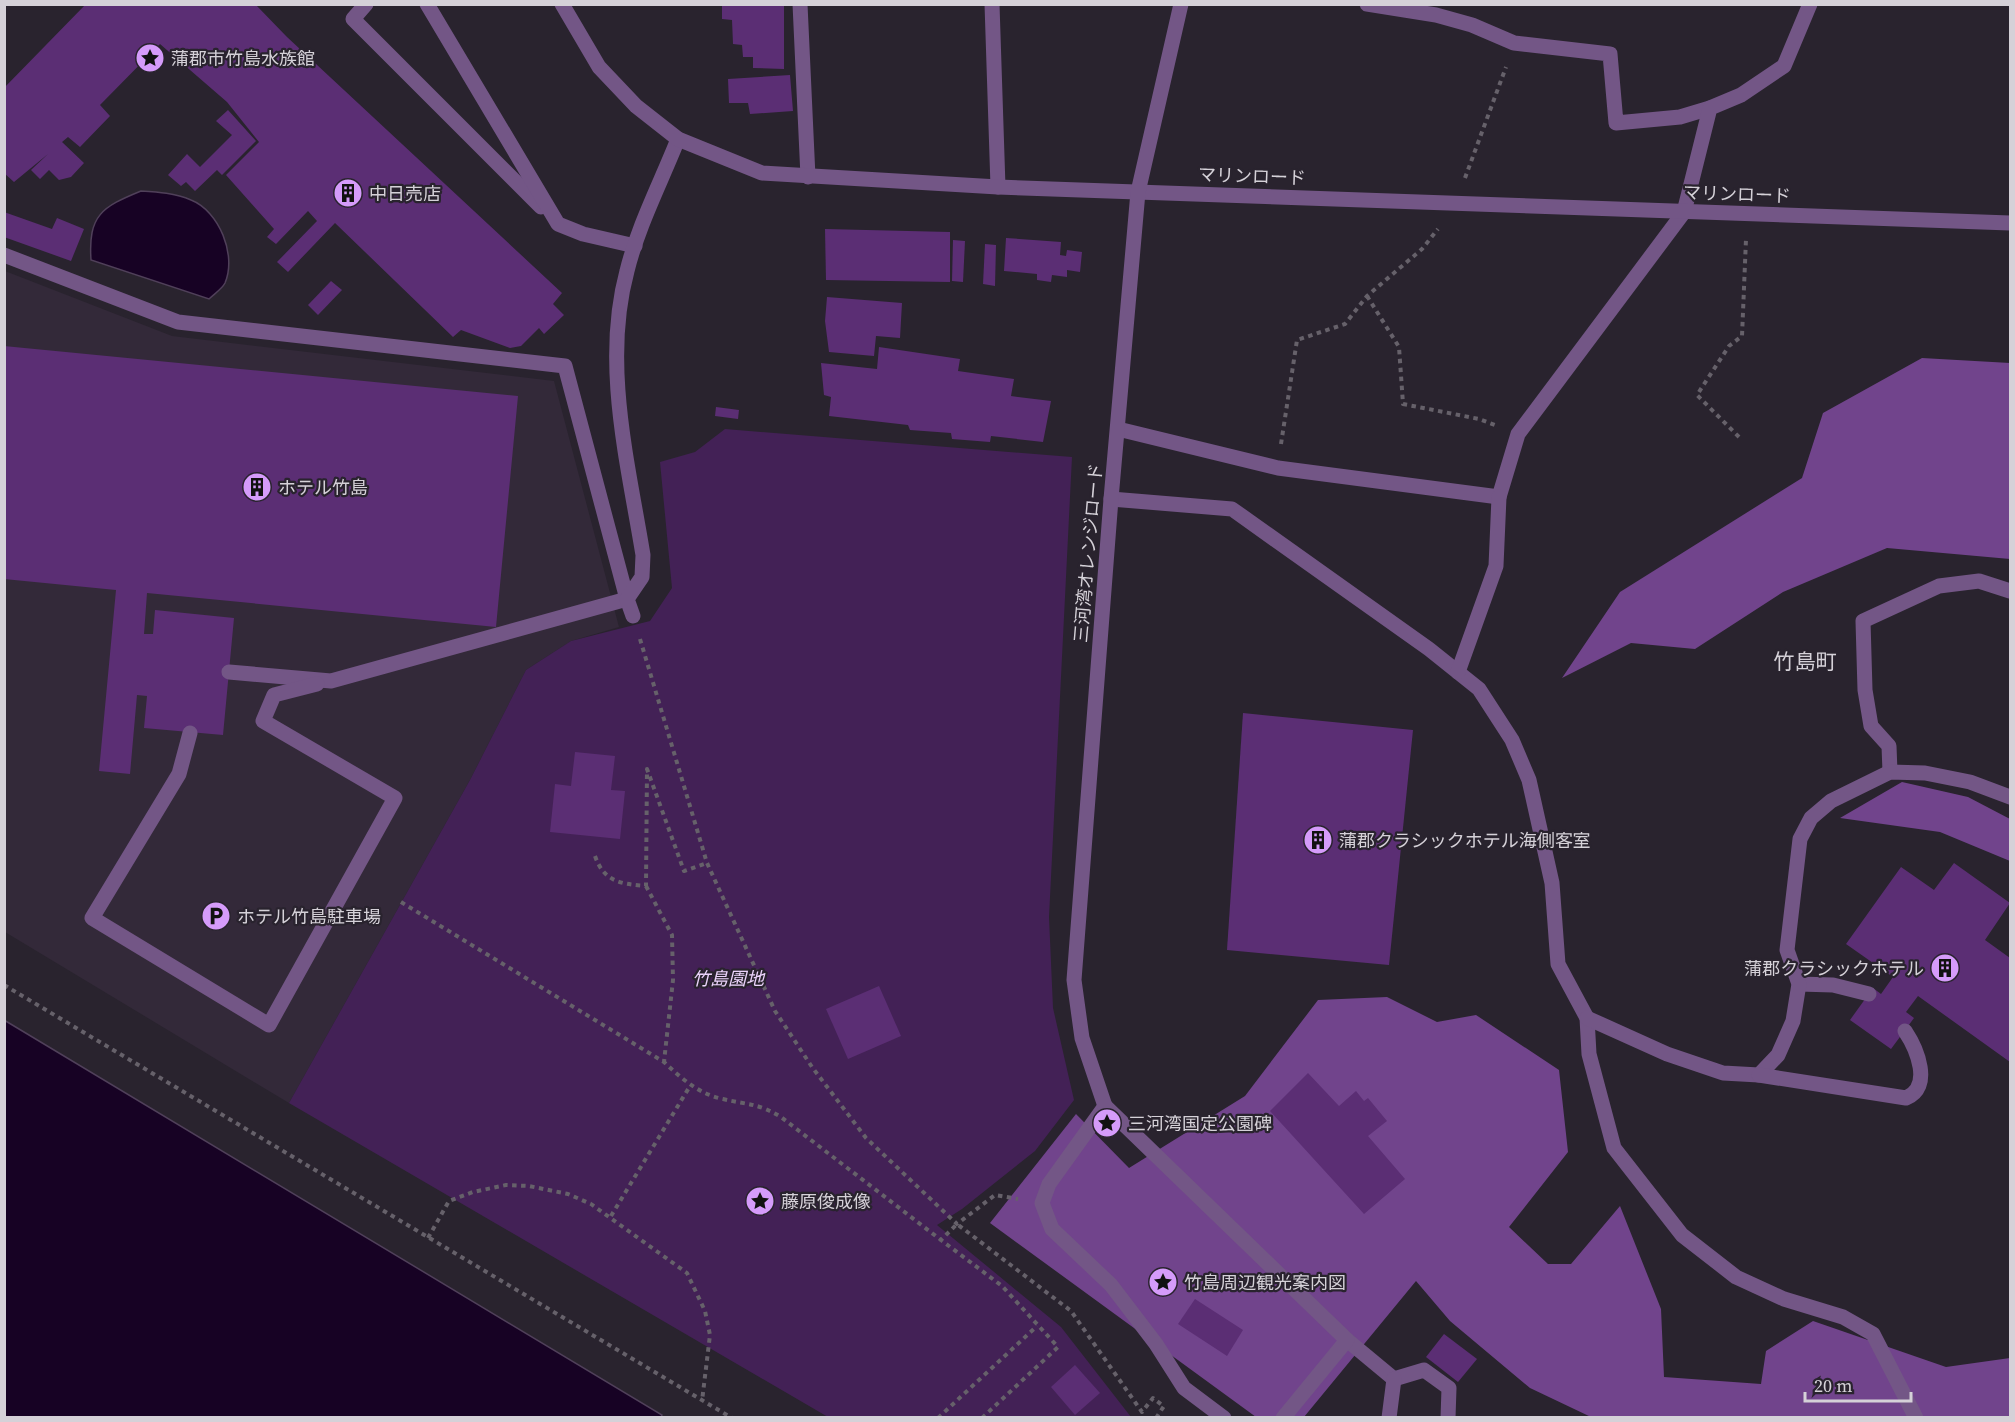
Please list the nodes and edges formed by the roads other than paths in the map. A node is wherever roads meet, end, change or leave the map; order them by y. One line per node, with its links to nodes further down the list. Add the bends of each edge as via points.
1 (366, 4): 17 (street, via 352,18)
2 (427, 4): 17 (street)
3 (562, 4): 11 (street, マリンロード, via 599,67 636,106)
4 (800, 4): 12 (street)
5 (992, 4): 13 (street)
6 (1181, 4): 14 (street, 三河湾オレンジロード)
7 (1367, 4): 9 (street)
8 (1810, 4): 10 (street, via 1784,66 1741,95)
9 (1437, 10): 10 (street, via 1514,43 1610,54 1616,123 1680,117)
10 (1710, 108): 15 (street)
11 (678, 139): 12 (street, マリンロード, via 762,172); 18 (street)
12 (807, 177): 13 (street, マリンロード)
13 (998, 187): 14 (street, マリンロード)
14 (1138, 192): 15 (street, マリンロード); 20 (street, 三河湾オレンジロード)
15 (1684, 212): 16 (street, マリンロード); 21 (street, via 1518,434)
16 (2010, 223)
17 (558, 224): 18 (street)
18 (636, 246): 24 (street, via 627,271 618,328 617,391 643,555 642,577)
19 (4, 255): 24 (street, via 178,322 565,366)
20 (1118, 429): 21 (street, via 1278,468); 22 (street, 三河湾オレンジロード)
21 (1499, 497): 27 (street, via 1496,566)
22 (1111, 499): 27 (street, via 1232,509); 37 (street, 三河湾オレンジロード, via 1074,980 1082,1038)
23 (2010, 591): 30 (street, via 1979,581 1939,586 1863,621 1865,690 1871,726 1889,746)
24 (627, 599): 25 (street); 28 (street)
25 (633, 616)
26 (229, 672): 28 (street)
27 (1458, 672): 34 (street, via 1479,689 1512,740 1529,780 1552,883 1557,964)
28 (331, 681): 29 (street, via 274,695 263,721 395,798 269,1025 92,918 179,774)
29 (190, 733)
30 (1890, 772): 31 (street, via 1925,773); 32 (street, via 1831,801 1811,818 1800,839 1787,950)
31 (2010, 797)
32 (1799, 984): 33 (street, via 1833,985); 36 (street, via 1792,1021 1778,1054)
33 (1869, 994)
34 (1587, 1018): 36 (street, via 1666,1054 1723,1073); 44 (street, via 1589,1054 1614,1148 1682,1235 1736,1277 1784,1299 1843,1317 1873,1334)
35 (1905, 1031): 36 (street, via 1918,1059 1921,1082 1914,1095 1906,1098)
36 (1759, 1075)
37 (1105, 1106): 38 (street); 40 (street, via 1049,1184 1042,1203 1052,1229 1111,1285 1184,1388)
38 (1347, 1340): 39 (street); 41 (street)
39 (1394, 1379): 42 (street); 43 (street, via 1424,1370 1449,1388)
40 (1224, 1418)
41 (1282, 1418)
42 (1389, 1418)
43 (1448, 1418)
44 (1916, 1418)

